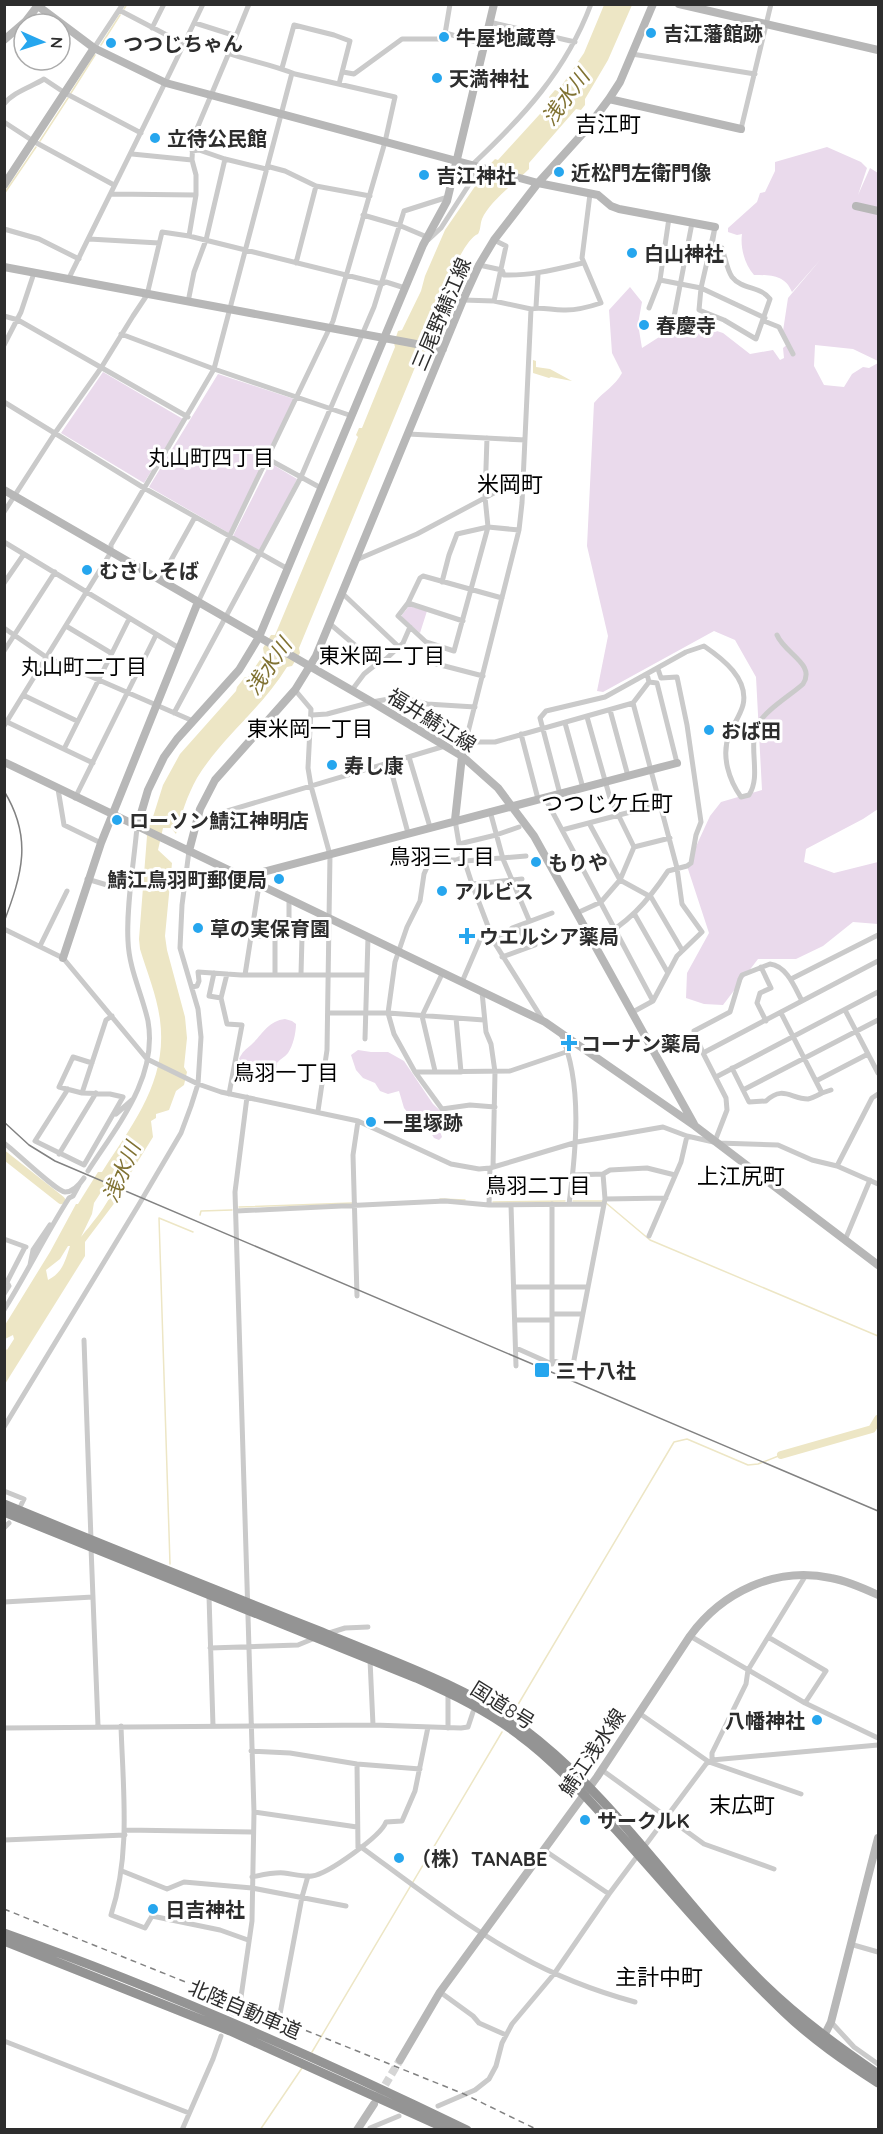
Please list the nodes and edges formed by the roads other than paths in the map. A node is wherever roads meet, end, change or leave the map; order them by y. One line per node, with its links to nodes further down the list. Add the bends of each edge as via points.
1 (164, 4): 15 (street)
2 (203, 4): 13 (street)
3 (249, 4): 17 (street)
4 (494, 4): 12 (street)
5 (591, 4): 19 (street)
6 (653, 4): 25 (street, 三尾野鯖江線)
7 (679, 4): 14 (street)
8 (771, 4): 14 (street)
9 (39, 5): 18 (street); 22 (street)
10 (448, 5): 16 (street)
11 (121, 7): 15 (street); 22 (street)
12 (489, 22): 19 (street); 21 (street)
13 (195, 23): 17 (street); 20 (street)
14 (766, 25): 23 (street); 29 (street)
15 (152, 28): 20 (street)
16 (445, 34): 21 (street); 27 (street, via 439,39 402,39 354,74)
17 (236, 36): 24 (street)
18 (4, 40)
19 (575, 42): 47 (street, via 557,73)
20 (184, 44): 30 (street)
21 (483, 44): 46 (street)
22 (94, 48): 30 (street); 32 (street)
23 (879, 50)
24 (230, 54): 26 (street); 33 (street)
25 (632, 54): 29 (street); 34 (street, 三尾野鯖江線)
26 (282, 68): 27 (street, via 294,25 350,42); 28 (street)
27 (343, 72): 31 (street)
28 (292, 73): 31 (street); 36 (street)
29 (755, 74): 38 (street)
30 (166, 83): 33 (street); 39 (street)
31 (339, 84): 41 (street, via 395,97)
32 (65, 93): 35 (street, via 44,79 10,96); 39 (street); 40 (street)
33 (212, 95): 36 (street); 42 (street, via 193,138)
34 (609, 99): 38 (street); 49 (street, 三尾野鯖江線, via 585,131)
35 (4, 104)
36 (280, 115): 41 (street); 48 (street)
37 (4, 122): 40 (street)
38 (741, 129)
39 (141, 133): 43 (street)
40 (33, 141): 50 (street); 51 (street)
41 (384, 142): 46 (street); 56 (street)
42 (192, 151): 44 (street); 45 (street)
43 (132, 154): 45 (street); 51 (street)
44 (225, 159): 48 (street); 68 (street)
45 (192, 160): 55 (street)
46 (456, 162): 47 (street); 57 (street)
47 (476, 166): 49 (street); 70 (street, via 472,180 441,228)
48 (266, 169): 52 (street, via 285,171); 72 (street)
49 (535, 183): 54 (street); 69 (street, 三尾野鯖江線)
50 (4, 185)
51 (114, 185): 53 (street)
52 (316, 186): 56 (street); 74 (street)
53 (111, 194): 55 (street); 67 (street)
54 (590, 194): 61 (street, via 620,209); 75 (street)
55 (196, 195): 66 (street)
56 (369, 196): 60 (street)
57 (448, 197): 63 (street, via 404,211); 70 (street)
58 (856, 206): 59 (street)
59 (879, 211)
60 (363, 215): 63 (street); 81 (street)
61 (669, 218): 62 (street); 83 (street)
62 (692, 223): 64 (street); 84 (street)
63 (401, 226): 70 (street); 85 (street)
64 (715, 227): 87 (street); 97 (street, via 712,245 722,248 731,276 741,284 766,292 770,299)
65 (4, 229): 73 (street, via 39,239)
66 (189, 236): 68 (street); 71 (street, via 162,232)
67 (89, 239): 71 (street); 73 (street)
68 (206, 240): 72 (street); 91 (street)
69 (494, 240): 76 (street, 三尾野鯖江線); 78 (street, via 506,246)
70 (425, 241): 86 (street)
71 (159, 243): 88 (street)
72 (245, 250): 74 (street); 94 (street)
73 (79, 259): 82 (street)
74 (296, 263): 81 (street)
75 (583, 263): 80 (street); 92 (street, via 601,303 582,309)
76 (479, 266): 78 (street); 89 (street, 三尾野鯖江線)
77 (4, 267): 79 (street)
78 (502, 270): 80 (street, via 504,275); 90 (street)
79 (34, 273): 82 (street); 96 (street)
80 (538, 274): 92 (street)
81 (346, 276): 85 (street); 99 (street)
82 (68, 280): 88 (street)
83 (660, 280): 84 (street); 93 (street)
84 (681, 283): 87 (street); 98 (street)
85 (382, 284): 86 (street); 101 (street)
86 (405, 288): 102 (street)
87 (701, 288): 97 (street); 97 (street, via 699,310 756,339)
88 (147, 295): 91 (street); 100 (street)
89 (464, 300): 90 (street); 104 (street, 三尾野鯖江線)
90 (494, 301): 92 (street)
91 (188, 302): 94 (street)
92 (533, 308): 116 (street)
93 (649, 308)
94 (231, 310): 99 (street); 107 (street)
95 (4, 316): 96 (street)
96 (18, 320): 103 (street); 106 (street)
97 (764, 320): 105 (street, via 779,327)
98 (673, 322)
99 (330, 329): 101 (street); 108 (street)
100 (121, 334): 106 (street); 107 (street)
101 (363, 335): 102 (street); 110 (street)
102 (384, 339): 104 (street); 111 (street)
103 (4, 345)
104 (443, 349): 114 (street, 三尾野鯖江線)
105 (793, 354)
106 (102, 368): 112 (street); 113 (street)
107 (214, 369): 108 (street); 112 (street)
108 (297, 397): 110 (street); 117 (street)
109 (4, 402): 113 (street)
110 (330, 408): 111 (street); 118 (street)
111 (352, 416): 121 (street)
112 (188, 417): 120 (street)
113 (55, 433): 120 (street); 123 (street)
114 (408, 434): 115 (street); 134 (street, 三尾野鯖江線)
115 (487, 438): 116 (street); 124 (street)
116 (525, 440): 119 (street)
117 (268, 459): 118 (street); 129 (street)
118 (301, 477): 121 (street); 133 (street)
119 (524, 477): 124 (street); 128 (street)
120 (144, 488): 126 (street); 131 (street, via 111,545)
121 (321, 488): 135 (street)
122 (4, 490): 123 (street, 福井鯖江線)
123 (15, 496): 125 (street); 131 (street, 福井鯖江線)
124 (485, 497): 127 (street); 134 (street, via 417,534)
125 (4, 512)
126 (195, 517): 129 (street); 137 (street)
127 (488, 527): 128 (street); 138 (street, via 457,534); 140 (street)
128 (519, 530): 143 (street)
129 (230, 537): 133 (street); 144 (street)
130 (4, 542): 132 (street)
131 (111, 552): 137 (street, 福井鯖江線); 141 (street)
132 (24, 554): 136 (street); 139 (street)
133 (260, 554): 135 (street); 147 (street)
134 (356, 560): 142 (street, 三尾野鯖江線)
135 (288, 569): 156 (street)
136 (55, 572): 141 (street); 155 (street)
137 (160, 580): 144 (street, 福井鯖江線)
138 (442, 582): 140 (street); 145 (street, via 423,576)
139 (4, 584)
140 (472, 590): 143 (street); 148 (street)
141 (86, 592): 146 (street); 150 (street)
142 (342, 593): 149 (street, 三尾野鯖江線); 157 (street)
143 (502, 598): 167 (street)
144 (198, 602): 147 (street, 福井鯖江線); 159 (street)
145 (408, 603): 148 (street); 151 (street, via 398,616)
146 (129, 619): 153 (street); 161 (street)
147 (225, 619): 156 (street, 福井鯖江線); 179 (street)
148 (463, 621): 158 (street, via 454,651)
149 (330, 623): 163 (street); 164 (street, 三尾野鯖江線)
150 (66, 626): 161 (street); 162 (street)
151 (410, 627): 157 (street); 158 (street, via 426,642)
152 (4, 628): 155 (street)
153 (156, 635): 159 (street); 172 (street)
154 (777, 635): 165 (street, via 784,648 805,667 807,677 758,723 749,795 741,797 730,781 727,765 729,736 745,693 733,671 704,646)
155 (15, 636): 160 (street); 162 (street)
156 (262, 639): 164 (street, 福井鯖江線); 183 (street)
157 (399, 646): 163 (street)
158 (439, 646): 167 (street, via 433,663)
159 (179, 648): 176 (street)
160 (4, 651)
161 (111, 653): 168 (street)
162 (46, 657): 168 (street); 173 (street)
163 (377, 664): 171 (street)
164 (307, 665): 170 (street, 三尾野鯖江線); 171 (street, 福井鯖江線)
165 (658, 669): 166 (street); 229 (street, via 661,678 677,677 701,822 692,863)
166 (647, 674): 169 (street); 186 (street, via 605,697 546,711 540,718)
167 (483, 676): 177 (street)
168 (98, 680): 172 (street); 182 (street)
169 (648, 682): 175 (street); 196 (street, via 657,683)
170 (295, 690): 180 (street); 211 (street, 三尾野鯖江線, via 215,780)
171 (352, 690): 174 (street, 福井鯖江線)
172 (128, 693): 176 (street); 194 (street)
173 (23, 695): 182 (street); 184 (street)
174 (372, 702): 177 (street, via 400,697 428,704); 180 (street); 189 (street, 福井鯖江線)
175 (633, 703): 178 (street); 197 (street)
176 (157, 705): 179 (street); 209 (street)
177 (475, 707): 188 (street)
178 (610, 710): 181 (street); 198 (street)
179 (174, 713): 183 (street)
180 (312, 715): 200 (street)
181 (587, 717): 185 (street); 199 (street)
182 (77, 721): 190 (street)
183 (193, 721): 214 (street, via 164,757 148,790)
184 (5, 723): 190 (street)
185 (566, 723): 186 (street); 201 (street)
186 (543, 729): 187 (street); 203 (street)
187 (521, 735): 188 (street, via 495,742); 205 (street)
188 (466, 742): 191 (street)
189 (445, 746): 191 (street, 福井鯖江線); 192 (street)
190 (64, 749): 194 (street)
191 (462, 756): 207 (street, 福井鯖江線); 212 (street)
192 (409, 757): 195 (street); 215 (street)
193 (4, 762): 202 (street)
194 (93, 763): 204 (street)
195 (389, 763): 200 (street); 218 (street)
196 (677, 763): 197 (street)
197 (652, 770): 198 (street); 206 (street)
198 (628, 776): 199 (street)
199 (605, 782): 201 (street); 210 (street)
200 (310, 786): 211 (street); 225 (street)
201 (583, 788): 203 (street)
202 (58, 789): 204 (street); 221 (street, via 64,825)
203 (560, 794): 205 (street)
204 (75, 798): 209 (street)
205 (541, 799): 207 (street); 217 (street)
206 (661, 804): 210 (street); 220 (street)
207 (512, 805): 208 (street); 243 (street, 福井鯖江線)
208 (490, 811): 212 (street); 219 (street)
209 (112, 815): 214 (street); 221 (street)
210 (617, 816): 213 (street); 223 (street)
211 (197, 820): 224 (street, 三尾野鯖江線)
212 (454, 820): 215 (street); 222 (street)
213 (589, 823): 217 (street); 234 (street)
214 (137, 827): 224 (street); 237 (street)
215 (430, 827): 218 (street)
216 (519, 827): 219 (street)
217 (562, 830): 241 (street)
218 (408, 833): 225 (street)
219 (496, 835): 222 (street); 228 (street)
220 (670, 838): 223 (street); 229 (street)
221 (101, 843): 231 (street)
222 (459, 844): 227 (street)
223 (634, 847): 234 (street)
224 (188, 850): 230 (street); 277 (street, via 180,948)
225 (330, 855): 230 (street); 245 (street)
226 (526, 856): 228 (street)
227 (464, 859): 228 (street); 235 (street); 261 (street, via 430,860 420,901)
228 (503, 859): 233 (street)
229 (677, 868): 239 (street, via 668,871); 260 (street, via 682,904 702,932)
230 (244, 878): 236 (street)
231 (87, 879): 237 (street); 263 (street)
232 (522, 879): 233 (street)
233 (514, 880): 235 (street); 246 (street)
234 (620, 880): 239 (street); 241 (street)
235 (472, 884): 257 (street)
236 (259, 885): 240 (street); 251 (street)
237 (131, 890): 303 (street, via 128,951 148,1023)
238 (67, 891): 259 (street)
239 (651, 897): 244 (street); 260 (street)
240 (289, 899): 245 (street); 253 (street)
241 (600, 902): 243 (street); 249 (street)
242 (552, 913): 246 (street)
243 (577, 913): 258 (street, 福井鯖江線)
244 (635, 915): 249 (street); 268 (street)
245 (329, 918): 255 (street); 256 (street)
246 (529, 920): 247 (street)
247 (518, 926): 257 (street); 262 (street, via 523,936 531,934 535,945)
248 (4, 929): 259 (street)
249 (615, 930): 258 (street); 281 (street)
250 (879, 934): 275 (street)
251 (251, 936): 252 (street); 273 (street)
252 (275, 936): 253 (street); 270 (street)
253 (289, 936): 254 (street)
254 (302, 937): 255 (street); 271 (street)
255 (328, 937): 272 (street)
256 (368, 937): 261 (street); 274 (street)
257 (493, 940): 262 (street); 276 (street, via 480,940)
258 (593, 942): 287 (street, 福井鯖江線)
259 (40, 946): 263 (street)
260 (682, 950): 268 (street)
261 (399, 952): 266 (street); 286 (street)
262 (502, 957): 295 (street)
263 (63, 958): 289 (street)
264 (879, 961): 282 (street)
265 (761, 967): 275 (street, via 775,965); 293 (street, via 771,988 760,993 757,1003); 301 (street, via 742,975 730,1012 694,1031)
266 (443, 972): 276 (street); 290 (street)
267 (214, 973): 269 (street); 277 (street, via 198,972 197,986); 280 (street, via 209,996)
268 (668, 973): 281 (street)
269 (226, 974): 273 (street); 280 (street)
270 (275, 974): 271 (street); 273 (street)
271 (301, 974): 272 (street)
272 (328, 974): 274 (street); 284 (street)
273 (245, 975)
274 (366, 975): 285 (street)
275 (791, 979): 282 (street)
276 (462, 982): 278 (street)
277 (192, 987): 314 (street, via 200,1018)
278 (482, 992): 292 (street); 295 (street)
279 (879, 992): 283 (street)
280 (221, 998): 321 (street, via 227,1024 242,1025)
281 (653, 1001): 287 (street)
282 (802, 1001): 288 (street)
283 (845, 1010): 296 (street); 298 (street)
284 (328, 1013): 285 (street); 326 (street)
285 (365, 1013): 286 (street); 299 (street)
286 (388, 1013): 290 (street); 308 (street, via 394,1034)
287 (631, 1013): 329 (street, 福井鯖江線)
288 (781, 1013): 293 (street); 298 (street)
289 (112, 1016): 303 (street); 305 (street, via 106,1020)
290 (422, 1016): 291 (street); 307 (street)
291 (456, 1018): 292 (street); 309 (street)
292 (484, 1020): 310 (street)
293 (765, 1020): 301 (street)
294 (879, 1020): 296 (street)
295 (545, 1022): 297 (street)
296 (856, 1032): 302 (street); 304 (street)
297 (561, 1033): 300 (street); 329 (street)
298 (793, 1037): 304 (street); 306 (street)
299 (365, 1039)
300 (568, 1051): 310 (street, via 510,1071); 331 (street)
301 (703, 1053): 312 (street)
302 (868, 1054): 311 (street); 313 (street)
303 (147, 1059): 314 (street); 324 (street)
304 (805, 1059): 313 (street); 316 (street)
305 (92, 1063): 315 (street, via 73,1057 59,1087); 318 (street)
306 (732, 1068): 312 (street); 316 (street)
307 (435, 1071): 308 (street); 309 (street)
308 (415, 1072): 325 (street, via 442,1109)
309 (461, 1072): 310 (street)
310 (495, 1072): 325 (street)
311 (879, 1073)
312 (716, 1077): 332 (street, via 727,1104)
313 (816, 1081): 320 (street)
314 (198, 1084): 321 (street); 375 (street, via 181,1132)
315 (68, 1089): 318 (street); 334 (street, via 35,1141)
316 (743, 1090): 320 (street, via 749,1102 766,1101 780,1093 810,1099)
317 (831, 1090): 320 (street)
318 (82, 1093): 319 (street)
319 (96, 1093): 327 (street, via 123,1097); 334 (street)
320 (822, 1093)
321 (229, 1094): 323 (street)
322 (879, 1094): 335 (street, via 872,1098)
323 (247, 1097): 326 (street); 352 (street, via 236,1172)
324 (133, 1100): 327 (street); 337 (street)
325 (495, 1107): 336 (street)
326 (318, 1111): 328 (street)
327 (114, 1115): 334 (street, via 84,1165)
328 (358, 1121): 336 (street, via 451,1164); 349 (street, via 353,1155)
329 (695, 1126): 332 (street)
330 (687, 1136): 331 (street, via 659,1127); 332 (street); 340 (street)
331 (577, 1142): 336 (street); 339 (street)
332 (717, 1142): 335 (street, via 778,1145); 356 (street)
333 (4, 1143): 344 (street, via 55,1187 68,1191)
334 (59, 1154)
335 (837, 1166): 342 (street)
336 (492, 1167): 350 (street)
337 (88, 1171)
338 (603, 1174): 339 (street); 340 (street, via 610,1170 647,1168); 346 (street)
339 (573, 1175): 348 (street)
340 (675, 1175): 345 (street)
341 (84, 1178): 344 (street)
342 (870, 1180): 343 (street); 356 (street)
343 (879, 1184)
344 (79, 1185): 353 (street)
345 (666, 1198): 346 (street); 354 (street)
346 (604, 1201): 348 (street); 364 (street)
347 (552, 1204): 348 (street); 351 (street); 363 (street)
348 (569, 1204)
349 (354, 1205): 350 (street, via 445,1201); 352 (street); 366 (street)
350 (489, 1205): 351 (street)
351 (511, 1205): 362 (street)
352 (236, 1211): 386 (street)
353 (53, 1223): 358 (street); 360 (street)
354 (649, 1236)
355 (4, 1239): 357 (street)
356 (845, 1240): 359 (street)
357 (25, 1247): 358 (street); 361 (street)
358 (33, 1250): 360 (street)
359 (879, 1265)
360 (30, 1269): 367 (street)
361 (8, 1270): 365 (street, via 9,1286)
362 (515, 1287): 363 (street); 370 (street)
363 (553, 1287): 364 (street); 369 (street)
364 (587, 1287): 368 (street)
365 (4, 1294)
366 (357, 1296)
367 (4, 1310)
368 (582, 1314): 369 (street); 373 (street, via 573,1365)
369 (552, 1317): 370 (street); 373 (street)
370 (516, 1320): 372 (street)
371 (84, 1340): 380 (street)
372 (516, 1348): 373 (street, via 552,1364); 374 (street)
373 (552, 1360)
374 (516, 1366)
375 (4, 1427)
376 (4, 1491): 378 (street, via 24,1499)
377 (4, 1504): 380 (highway, 国道8号)
378 (21, 1505)
379 (4, 1512): 380 (highway, 国道8号)
380 (91, 1543): 383 (highway, 国道8号); 384 (street); 386 (highway, 国道8号)
381 (806, 1575): 382 (street, 鯖江浅水線, via 843,1581); 389 (street, 鯖江浅水線, via 773,1578 740,1592 709,1613); 390 (street)
382 (879, 1595)
383 (209, 1596): 386 (highway, 国道8号); 393 (street)
384 (93, 1597): 385 (street); 401 (street)
385 (4, 1602)
386 (248, 1607): 388 (highway, 国道8号); 391 (highway, 国道8号); 392 (street)
387 (368, 1627): 388 (street)
388 (325, 1634): 391 (street); 415 (highway, 国道8号, via 449,1685 502,1714 547,1747)
389 (690, 1636): 395 (street); 399 (street, 鯖江浅水線)
390 (768, 1637): 395 (street); 397 (street, via 826,1671)
391 (315, 1638): 392 (street, via 298,1645); 394 (highway, 国道8号)
392 (249, 1647): 393 (street); 404 (street)
393 (210, 1648): 403 (street)
394 (370, 1660): 396 (highway, 国道8号); 400 (street)
395 (748, 1670): 397 (street); 411 (street, via 746,1684)
396 (448, 1692): 407 (street); 417 (highway, 国道8号, via 519,1734)
397 (805, 1703): 408 (street)
398 (473, 1712): 407 (street, via 468,1727)
399 (639, 1713): 411 (street); 414 (street, 鯖江浅水線)
400 (373, 1725): 404 (street); 405 (street)
401 (98, 1726): 402 (street); 406 (street)
402 (121, 1726): 403 (street); 421 (street)
403 (213, 1726): 404 (street)
404 (252, 1726): 410 (street)
405 (428, 1727): 407 (street); 413 (street)
406 (4, 1728)
407 (448, 1728)
408 (879, 1738)
409 (879, 1745): 411 (street)
410 (251, 1751): 412 (street); 418 (street)
411 (710, 1761): 416 (street); 419 (street, via 701,1767)
412 (357, 1764): 413 (street); 420 (street)
413 (420, 1769): 425 (street, via 404,1818 386,1822 378,1834)
414 (602, 1770): 415 (street, 鯖江浅水線); 419 (street)
415 (590, 1787): 417 (street, 鯖江浅水線); 427 (highway, 国道8号)
416 (801, 1794)
417 (584, 1795): 426 (street, 鯖江浅水線); 427 (highway, 国道8号)
418 (254, 1812): 420 (street); 422 (street)
419 (665, 1816): 427 (street); 428 (street, via 704,1844)
420 (357, 1827): 425 (street)
421 (125, 1832): 422 (street); 424 (street); 429 (street)
422 (252, 1832): 431 (street)
423 (879, 1838): 440 (street)
424 (4, 1840)
425 (359, 1848): 430 (street, via 339,1864); 437 (street)
426 (544, 1850): 433 (street); 437 (street, 鯖江浅水線)
427 (640, 1851): 433 (street); 451 (highway, 国道8号, via 741,1970)
428 (774, 1869)
429 (122, 1871): 432 (street, via 167,1889 184,1882); 438 (street, via 111,1915 145,1928 152,1916 220,1929)
430 (308, 1876): 431 (street, via 282,1873); 434 (street)
431 (252, 1877): 432 (street)
432 (252, 1888): 434 (street); 438 (street)
433 (609, 1894): 442 (street)
434 (302, 1897): 435 (street); 446 (street)
435 (346, 1905)
436 (4, 1933): 464 (highway, 北陸自動車道, via 232,2023)
437 (482, 1934): 442 (street); 443 (street, 鯖江浅水線)
438 (248, 1940): 444 (street)
439 (4, 1941): 463 (highway, 北陸自動車道, via 230,2031)
440 (850, 1944): 441 (street); 447 (street)
441 (879, 1952)
442 (555, 1974): 445 (street); 448 (street)
443 (440, 1992): 448 (street, via 479,2023); 452 (street, 鯖江浅水線)
444 (241, 1997)
445 (634, 2002)
446 (280, 2014)
447 (831, 2022): 451 (street); 453 (street, via 854,2047)
448 (506, 2035): 457 (street, via 489,2079 475,2090)
449 (221, 2036): 458 (street)
450 (4, 2041): 458 (street)
451 (820, 2042): 454 (highway, 国道8号); 455 (highway, 国道8号)
452 (400, 2060)
453 (879, 2064)
454 (879, 2074)
455 (879, 2083)
456 (374, 2104): 460 (street)
457 (438, 2106)
458 (189, 2113): 462 (street)
459 (399, 2116): 461 (street)
460 (358, 2128): 461 (street)
461 (372, 2129)
462 (182, 2130)
463 (449, 2130)
464 (467, 2130)

